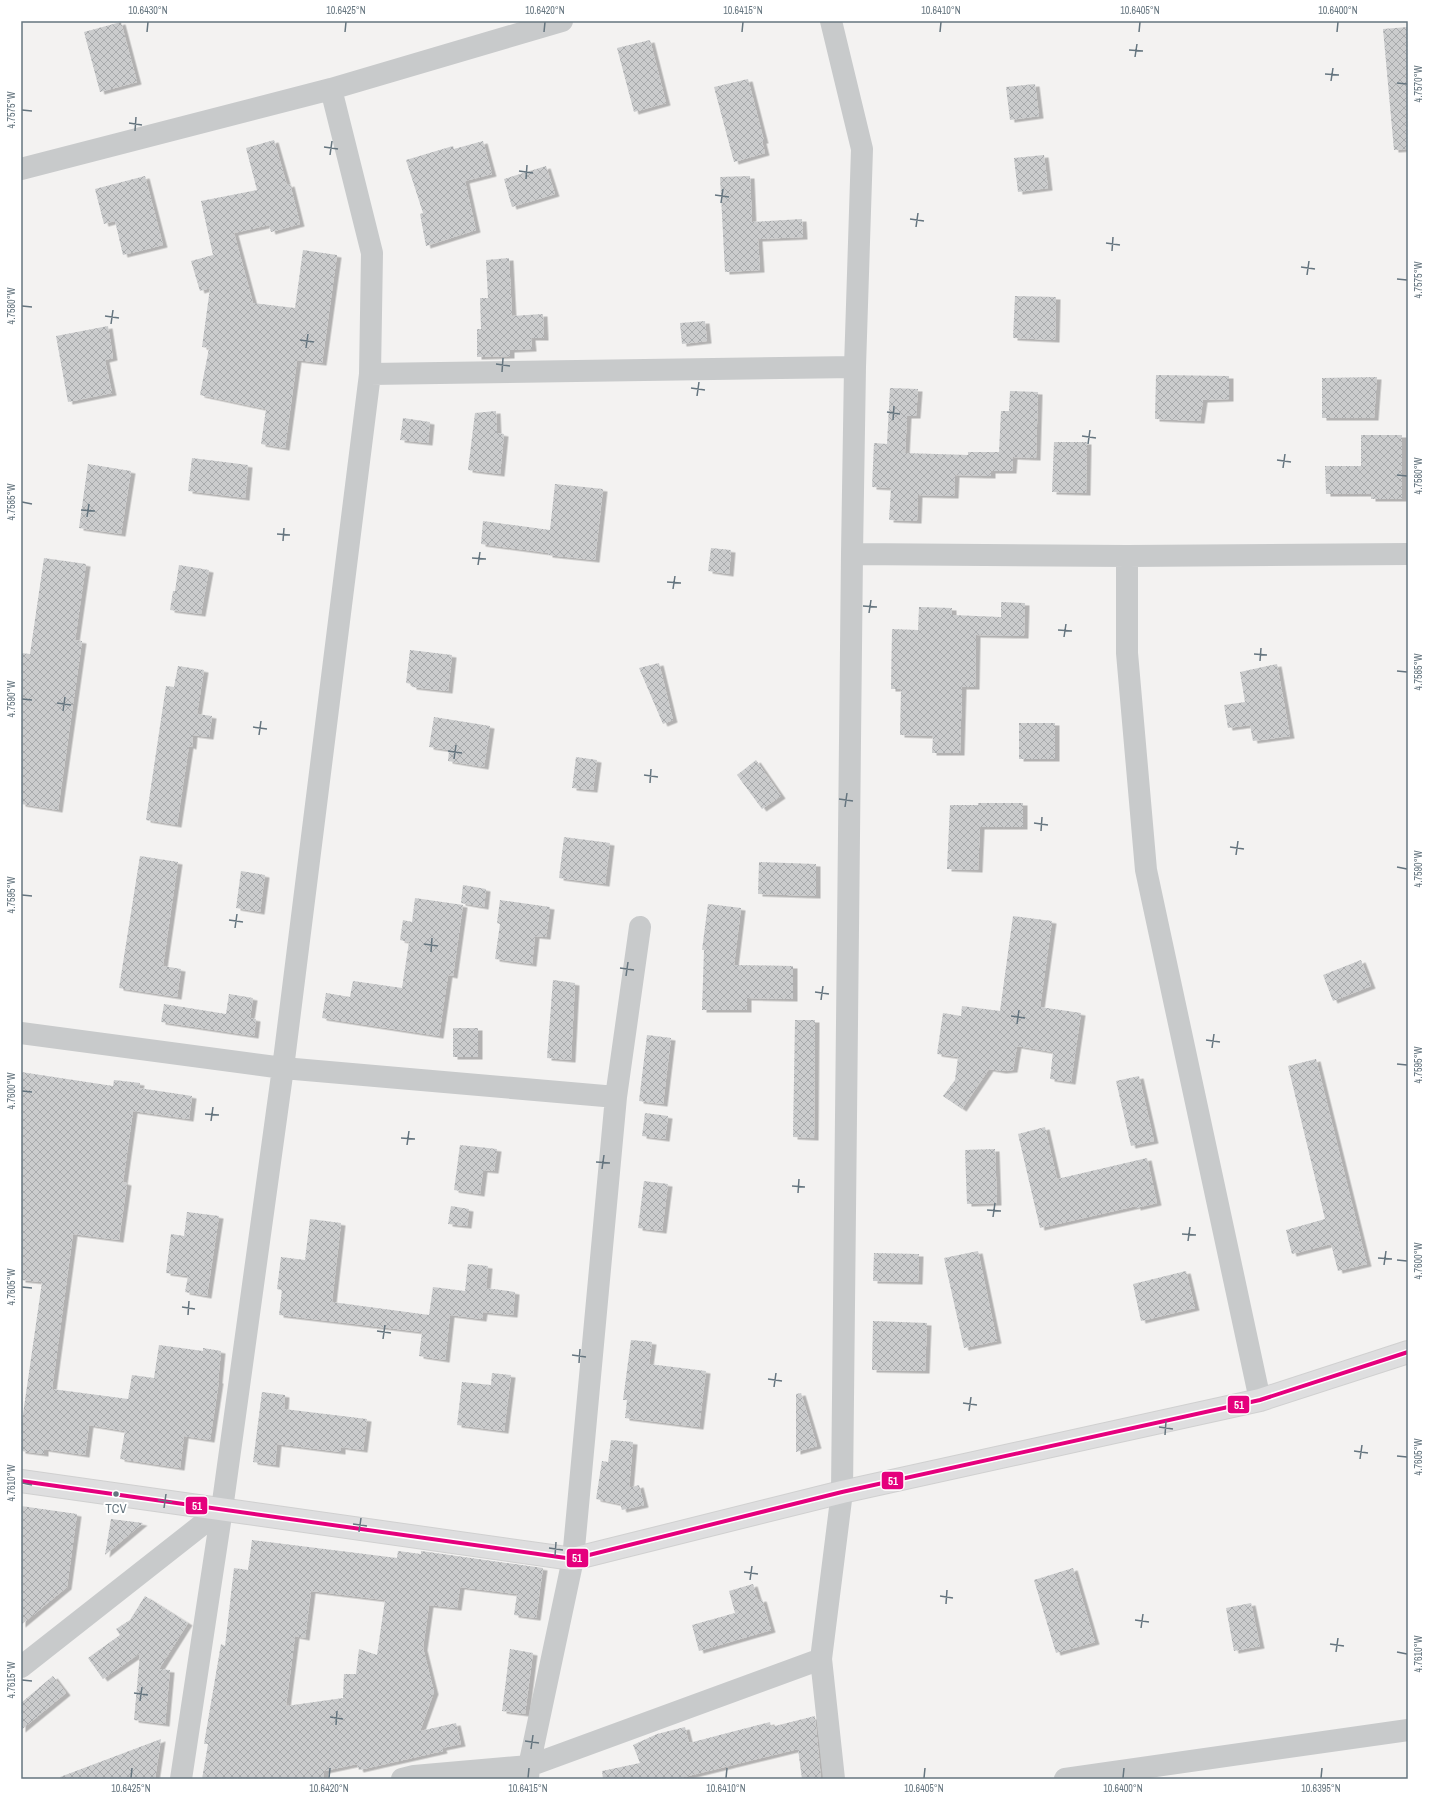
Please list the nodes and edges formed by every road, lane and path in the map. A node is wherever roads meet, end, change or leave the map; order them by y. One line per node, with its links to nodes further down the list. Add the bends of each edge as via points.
1 (562, 21): 3 (street)
2 (831, 21): 5 (street, via 862,150)
3 (331, 89): 4 (street); 6 (street, via 372,253)
4 (21, 169)
5 (855, 367): 6 (street); 7 (street)
6 (370, 374): 12 (street)
7 (852, 554): 9 (street); 17 (street)
8 (1408, 554): 9 (street)
9 (1127, 556): 15 (street, via 1127,653 1146,870)
10 (640, 927): 13 (street)
11 (21, 1032): 12 (street)
12 (283, 1068): 13 (street); 18 (street)
13 (616, 1097): 19 (street)
14 (1408, 1352): 15 (main road)
15 (1260, 1400): 17 (main road)
16 (21, 1481): 18 (main road)
17 (842, 1492): 19 (main road); 20 (street)
18 (222, 1509): 19 (main road); 21 (street); 24 (street)
19 (573, 1559): 23 (street)
20 (821, 1659): 23 (street); 26 (street)
21 (21, 1667)
22 (1408, 1730): 27 (street)
23 (528, 1772): 25 (street, via 414,1776)
24 (181, 1779)
25 (402, 1779)
26 (834, 1779)
27 (1065, 1779)

